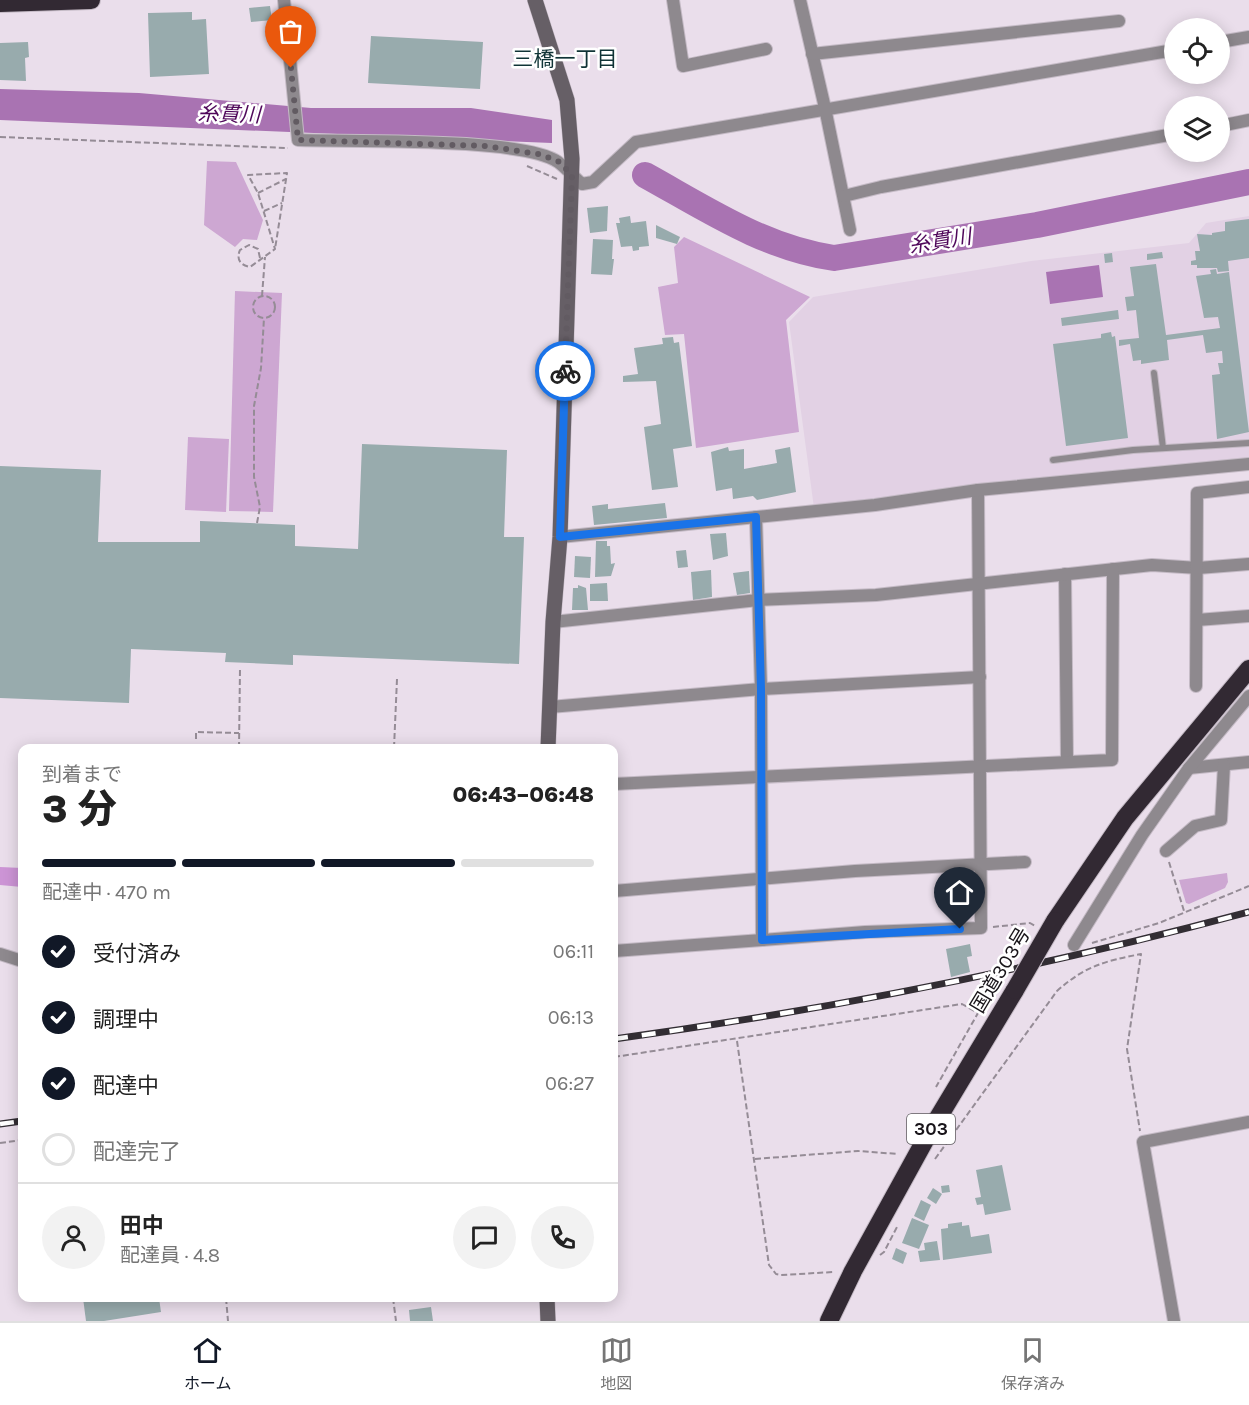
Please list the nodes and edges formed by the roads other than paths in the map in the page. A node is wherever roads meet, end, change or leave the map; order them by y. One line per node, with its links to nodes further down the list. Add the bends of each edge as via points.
1 (91, 0): 6 (highway)
2 (284, 0): 18 (street, via 298,142 486,146 558,161)
3 (536, 0): 18 (street, via 569,114)
4 (673, 0): 11 (street, via 683,66)
5 (800, 0): 13 (street)
6 (32, 1): 7 (highway)
7 (0, 3)
8 (1119, 21): 13 (street)
9 (1249, 37): 10 (street)
10 (1230, 40)
11 (766, 49)
12 (1164, 52): 14 (street)
13 (812, 54): 14 (street)
14 (825, 108): 18 (street, via 636,142 593,182 582,184); 19 (street)
15 (1249, 120): 16 (street)
16 (1230, 124)
17 (1164, 136): 19 (street)
18 (567, 179): 29 (street)
19 (844, 196): 20 (street)
20 (850, 230)
21 (1154, 373): 23 (lane)
22 (1249, 443): 23 (lane)
23 (1163, 448): 24 (lane)
24 (1053, 460)
25 (1249, 467): 27 (street)
26 (1249, 487): 31 (street, via 1197,493)
27 (978, 490): 28 (street); 34 (street)
28 (756, 517): 29 (street); 35 (street)
29 (560, 537): 38 (street)
30 (1249, 564): 31 (street)
31 (1198, 568): 32 (street, via 1152,565); 37 (street)
32 (1113, 569): 33 (street); 46 (street, via 1112,760)
33 (1065, 574): 34 (street); 46 (street)
34 (980, 583): 35 (street, via 876,596); 40 (street)
35 (758, 600): 38 (street); 42 (street)
36 (1249, 616): 37 (street)
37 (1197, 620): 41 (street)
38 (553, 622): 44 (street)
39 (1249, 669): 66 (highway, 国道303号 / 303, bridge, via 1125,818 1055,921 929,1133)
40 (980, 677): 42 (street); 48 (street)
41 (1196, 686)
42 (761, 689): 44 (street); 51 (street)
43 (1249, 696): 50 (street)
44 (550, 707): 45 (street)
45 (549, 744)
46 (1067, 761): 48 (street)
47 (1249, 762): 49 (street)
48 (979, 764): 51 (street); 55 (street)
49 (1224, 765): 50 (street); 53 (street, via 1221,820 1195,826)
50 (1189, 768): 59 (street)
51 (760, 776): 52 (street); 56 (street)
52 (618, 784)
53 (1166, 851)
54 (1025, 862): 55 (street)
55 (981, 863): 56 (street); 58 (street, via 981,928)
56 (761, 880): 57 (street); 58 (street)
57 (618, 891)
58 (762, 940): 60 (street)
59 (1074, 945)
60 (618, 951)
61 (0, 954): 62 (street)
62 (18, 960)
63 (1249, 1122): 67 (street, via 1143,1142)
64 (547, 1302): 65 (street)
65 (548, 1321)
66 (829, 1321)
67 (1174, 1321)

